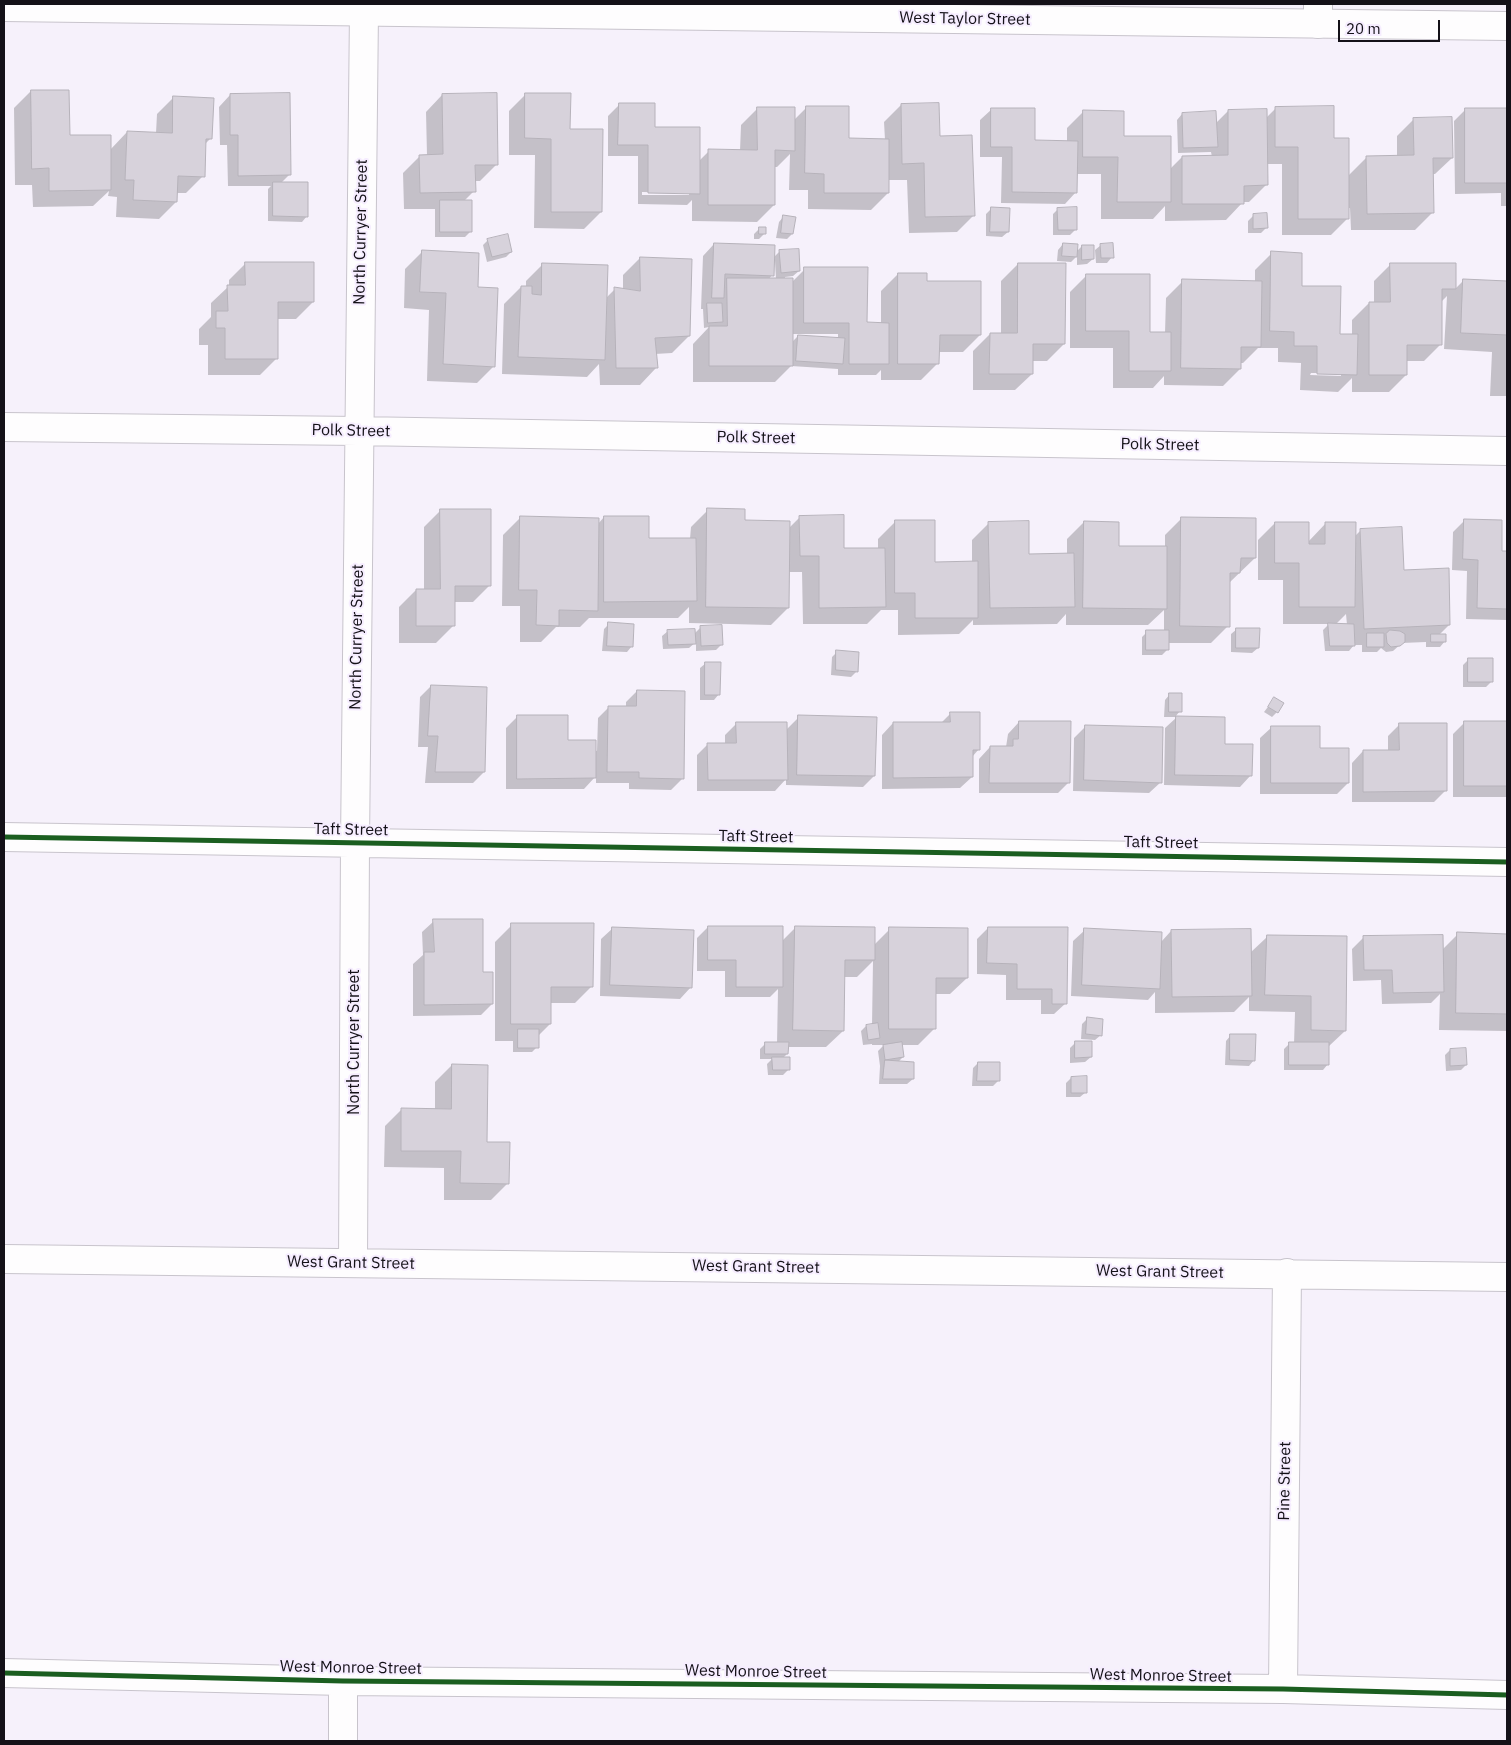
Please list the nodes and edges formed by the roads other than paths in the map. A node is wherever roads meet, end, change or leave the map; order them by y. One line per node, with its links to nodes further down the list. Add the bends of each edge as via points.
1 (4, 7): 2 (street, West Taylor Street)
2 (364, 11): 3 (street, West Taylor Street); 7 (street, North Curryer Street)
3 (914, 11): 4 (street, West Taylor Street)
4 (1318, 14): 5 (street, West Taylor Street)
5 (1507, 26)
6 (4, 427): 7 (street, Polk Street)
7 (358, 431): 8 (street, Polk Street); 10 (street, North Curryer Street)
8 (1507, 451)
9 (4, 837): 10 (street, Taft Street)
10 (355, 842): 11 (street, Taft Street); 13 (street, North Curryer Street)
11 (1507, 862)
12 (4, 1259): 13 (street, West Grant Street)
13 (353, 1263): 14 (street, West Grant Street)
14 (1287, 1273): 15 (street, West Grant Street); 18 (street, Pine Street)
15 (1507, 1277)
16 (4, 1673): 17 (street, West Monroe Street)
17 (344, 1681): 18 (street, West Monroe Street); 20 (street)
18 (1283, 1689): 19 (street, West Monroe Street)
19 (1507, 1694)
20 (343, 1741)

